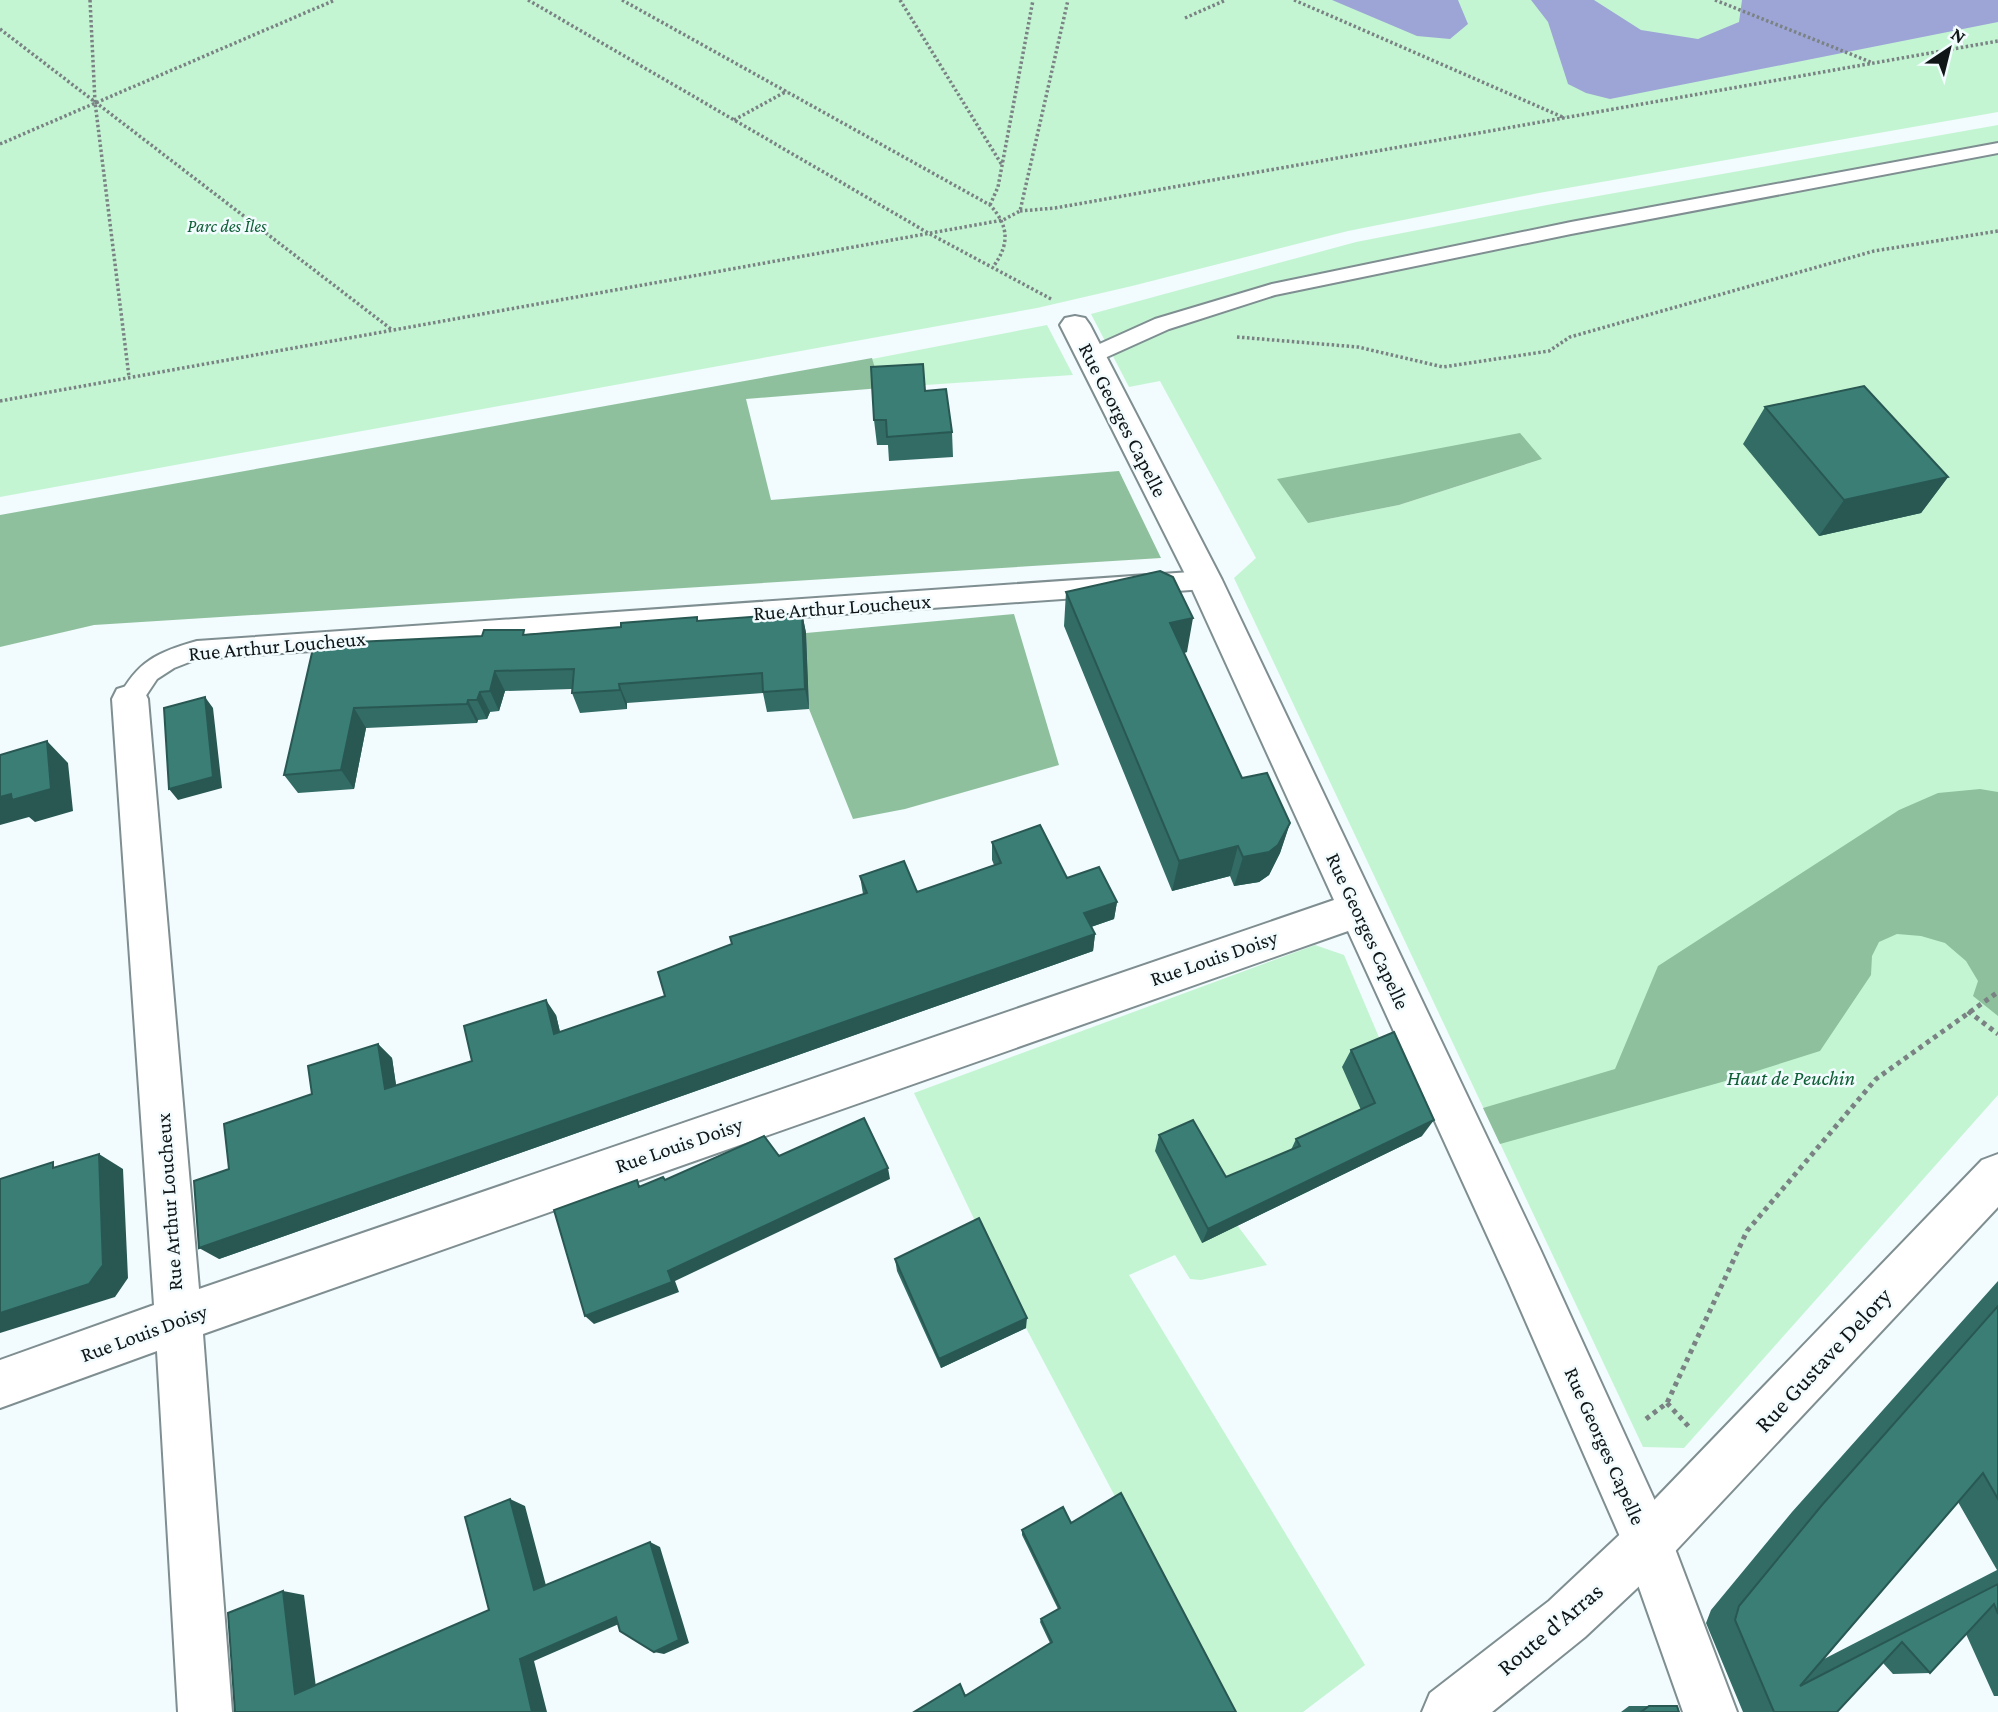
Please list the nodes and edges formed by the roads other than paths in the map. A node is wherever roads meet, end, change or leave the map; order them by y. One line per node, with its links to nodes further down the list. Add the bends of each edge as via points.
1 (1998, 148): 2 (lane, via 1272,290 1162,324)
2 (1075, 329): 3 (street, Rue Georges Capelle)
3 (1205, 580): 4 (lane, Rue Arthur Loucheux, via 197,650 171,657 151,671 136,683); 5 (street, Rue Georges Capelle)
4 (130, 699): 7 (street, Rue Arthur Loucheux)
5 (1359, 911): 7 (street, Rue Louis Doisy); 9 (street, Rue Georges Capelle)
6 (1998, 1175): 9 (street, Rue Gustave Delory)
7 (178, 1320): 8 (street, Rue Louis Doisy); 10 (street, Rue Arthur Loucheux)
8 (0, 1384)
9 (1648, 1543): 11 (street, Route d'Arras, via 1567,1619); 12 (street, Rue Georges Capelle)
10 (205, 1712)
11 (1449, 1712)
12 (1710, 1712)

